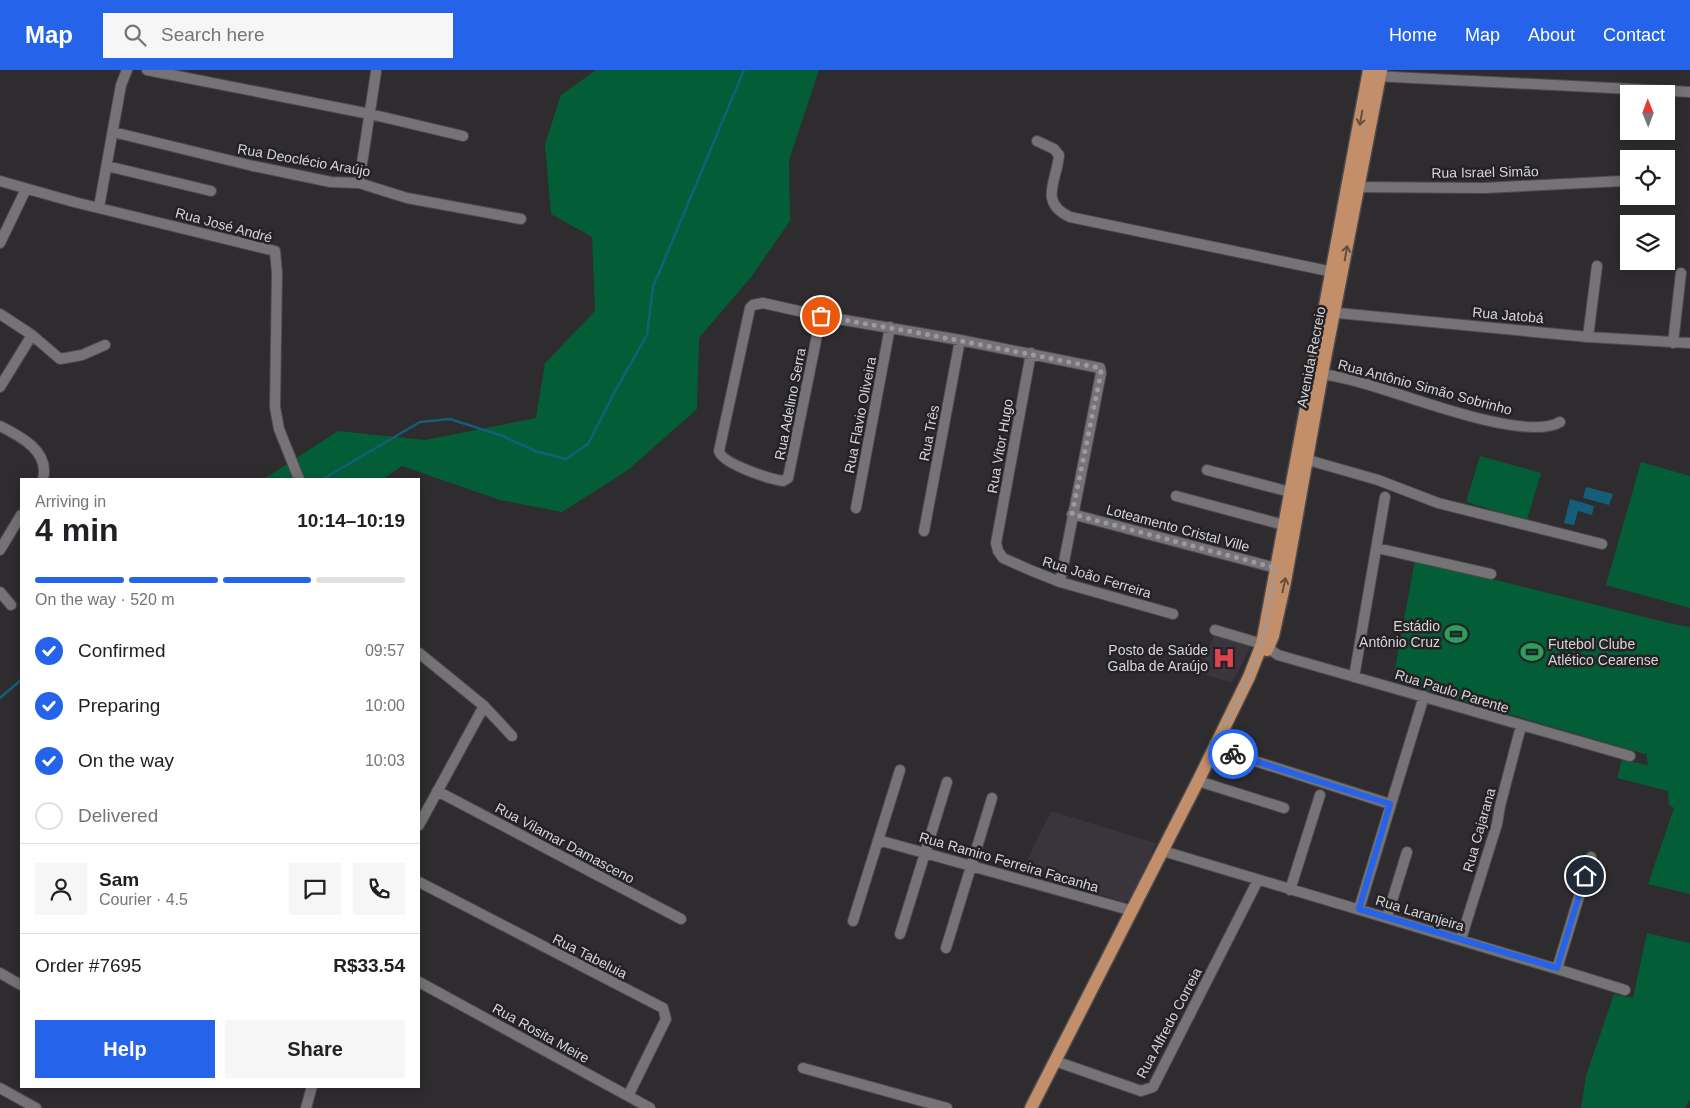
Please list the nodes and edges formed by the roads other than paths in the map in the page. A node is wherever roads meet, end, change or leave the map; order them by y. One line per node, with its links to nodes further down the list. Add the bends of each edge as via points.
1 (127, 70): 8 (street, via 121,85)
2 (147, 70): 7 (street)
3 (376, 72): 7 (street)
4 (1375, 73): 5 (street); 15 (main road, Avenida Recreio)
5 (1472, 75): 6 (street, via 1501,83)
6 (1690, 92)
7 (370, 114): 9 (street); 14 (street)
8 (113, 132): 11 (street); 14 (street, Rua Deoclécio Araújo, via 253,166 331,182)
9 (463, 136)
10 (1037, 141): 22 (street, via 1058,151 1050,195 1060,212 1070,217)
11 (107, 166): 17 (street); 18 (street)
12 (0, 181): 16 (street, Rua José André)
13 (1620, 181): 15 (street, Rua Israel Simão, via 1484,188)
14 (359, 183): 19 (street, Rua Deoclécio Araújo, via 407,198)
15 (1353, 187): 22 (main road, Avenida Recreio)
16 (26, 189): 18 (street, Rua José André); 20 (street)
17 (211, 191)
18 (99, 207): 42 (street, Rua José André, via 275,251 276,413)
19 (521, 220)
20 (0, 243)
21 (1597, 266): 29 (street)
22 (1337, 273): 24 (main road, Avenida Recreio)
23 (1681, 273): 31 (street)
24 (1329, 312): 29 (street, Rua Jatobá); 35 (main road, Avenida Recreio)
25 (0, 314): 28 (street)
26 (823, 316): 26 (street, Rua Adelino Serra, via 788,478 783,481 770,478 723,459 719,451 750,308 763,304); 27 (street)
27 (890, 327): 30 (street); 46 (street, Rua Flavio Oliveira)
28 (32, 335): 33 (street, via 62,360); 36 (street)
29 (1588, 336): 31 (street, Rua Jatobá)
30 (960, 340): 34 (street); 50 (street, Rua Três)
31 (1673, 343): 32 (street, Rua Jatobá)
32 (1690, 343)
33 (106, 345)
34 (1031, 354): 47 (street, via 1099,366 1101,373); 51 (street, Rua Vitor Hugo)
35 (1317, 373): 37 (street, Rua Antônio Simão Sobrinho, via 1375,386 1502,424 1539,428); 39 (main road, Avenida Recreio)
36 (0, 387)
37 (1560, 422)
38 (0, 426): 41 (street, via 34,447 44,469)
39 (1302, 458): 43 (main road, Avenida Recreio); 52 (street, via 1378,480 1438,503); 62 (main road, Avenida Recreio, one-way to 39, via 1273,636 1285,582)
40 (1207, 470): 43 (street)
41 (43, 478)
42 (299, 478)
43 (1290, 492): 49 (main road, Avenida Recreio)
44 (1176, 496): 49 (street)
45 (1385, 497): 53 (street)
46 (856, 508)
47 (1072, 514): 55 (street, Loteamento Cristal Ville); 57 (street)
48 (20, 517): 54 (street)
49 (1284, 525): 55 (main road, Avenida Recreio)
50 (924, 531)
51 (996, 543): 57 (street, Rua João Ferreira, via 1003,558)
52 (1602, 544)
53 (1377, 548): 56 (street); 64 (street)
54 (0, 550)
55 (1276, 568): 62 (main road, Avenida Recreio)
56 (1491, 574)
57 (1060, 582): 60 (street, Rua João Ferreira)
58 (0, 592): 59 (street)
59 (10, 605)
60 (1173, 614)
61 (1215, 630): 62 (street)
62 (1265, 646): 64 (street, Rua Paulo Parente, via 1278,654); 69 (main road)
63 (420, 654): 66 (street)
64 (1354, 677): 65 (street, Rua Paulo Parente)
65 (1424, 696): 67 (street, Rua Paulo Parente); 77 (street)
66 (484, 706): 68 (street); 74 (street)
67 (1521, 726): 70 (street, Rua Paulo Parente); 95 (street, Rua Cajarana, via 1497,824)
68 (512, 736)
69 (1214, 748): 72 (main road); 77 (street)
70 (1630, 756)
71 (900, 770): 80 (street)
72 (1198, 781): 78 (street); 81 (main road)
73 (947, 782): 83 (street)
74 (437, 791): 79 (street); 92 (street, Rua Vilamar Damasceno)
75 (1320, 795): 88 (street)
76 (992, 798): 85 (street)
77 (1390, 804): 89 (street)
78 (1284, 808)
79 (420, 823)
80 (878, 840): 83 (street, Rua Ramiro Ferreira Facanha); 93 (street)
81 (1163, 852): 86 (street, Rua Laranjeira); 90 (main road)
82 (1407, 852): 91 (street)
83 (924, 853): 85 (street, Rua Ramiro Ferreira Facanha); 94 (street)
84 (1591, 857): 97 (street)
85 (972, 866): 90 (street, Rua Ramiro Ferreira Facanha); 96 (street)
86 (1258, 880): 88 (street, Rua Laranjeira); 102 (street, Rua Alfredo Correia, via 1153,1087 1141,1091)
87 (420, 883): 106 (street, Rua Tabeluia, via 663,1008 666,1019)
88 (1290, 890): 89 (street, Rua Laranjeira)
89 (1359, 909): 91 (street, Rua Laranjeira)
90 (1133, 911): 102 (main road)
91 (1387, 917): 95 (street, Rua Laranjeira)
92 (680, 919)
93 (853, 922)
94 (900, 934)
95 (1460, 939): 97 (street, Rua Laranjeira)
96 (946, 948)
97 (1557, 968): 101 (street, Rua Laranjeira)
98 (0, 973): 100 (street)
99 (420, 983): 106 (street, Rua Rosita Meire)
100 (20, 984)
101 (1626, 990)
102 (1055, 1061): 111 (main road)
103 (803, 1068): 110 (street)
104 (0, 1088): 107 (street)
105 (311, 1088): 108 (street)
106 (628, 1096): 109 (street, Rua Rosita Meire)
107 (36, 1108)
108 (306, 1108)
109 (650, 1108)
110 (946, 1108)
111 (1031, 1108)

